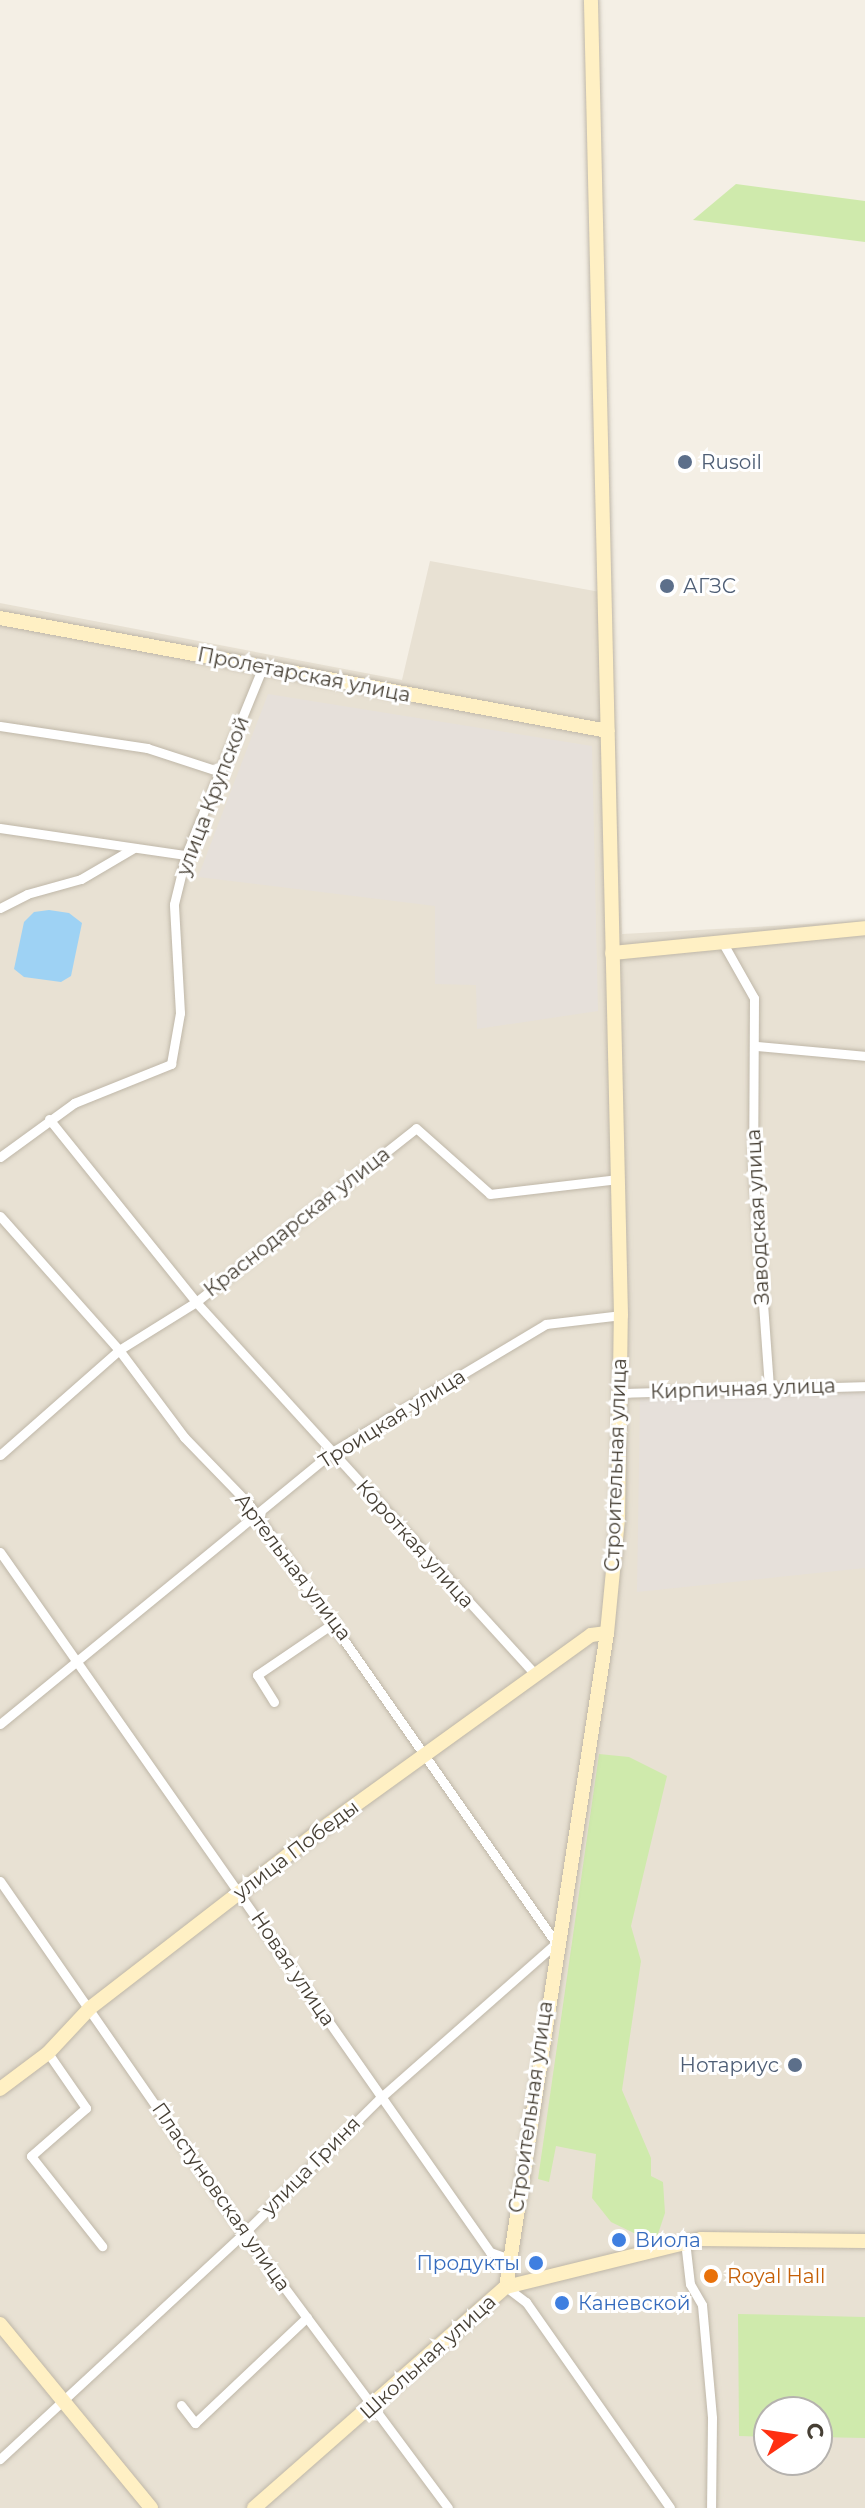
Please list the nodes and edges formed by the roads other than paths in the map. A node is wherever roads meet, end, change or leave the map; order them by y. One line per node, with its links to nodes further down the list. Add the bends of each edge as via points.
1 (591, 0): 5 (street, Строительная улица)
2 (0, 618): 3 (street, Пролетарская улица, via 75,628)
3 (262, 669): 5 (street, Пролетарская улица); 6 (street, улица Крупской)
4 (0, 726): 6 (street, via 147,748)
5 (608, 731): 13 (street, Строительная улица)
6 (221, 772): 9 (street, улица Крупской)
7 (0, 828): 8 (street)
8 (135, 848): 9 (street); 10 (street, via 81,879 27,894)
9 (186, 855): 16 (street, улица Крупской, via 174,904 180,1013 171,1064 101,1090)
10 (0, 908)
11 (865, 928): 12 (street)
12 (724, 945): 13 (street); 14 (street, Заводская улица, via 754,998)
13 (612, 953): 18 (street, Строительная улица)
14 (756, 1046): 15 (street); 24 (street, Заводская улица, via 753,1164)
15 (865, 1056)
16 (49, 1119): 17 (street, улица Крупской); 20 (street, Короткая улица)
17 (0, 1157)
18 (618, 1179): 20 (street, Краснодарская улица, via 490,1194 416,1128); 21 (street, Строительная улица)
19 (0, 1216): 22 (street, Артельная улица)
20 (196, 1302): 22 (street, Краснодарская улица); 26 (street, Короткая улица)
21 (621, 1315): 25 (street, Строительная улица); 26 (street, Троицкая улица, via 578,1316 546,1324)
22 (119, 1350): 27 (street, Краснодарская улица); 28 (street, Артельная улица)
23 (865, 1386): 24 (street, Кирпичная улица)
24 (769, 1388): 25 (street, Кирпичная улица)
25 (620, 1393): 31 (street, Строительная улица, via 618,1519)
26 (332, 1452): 28 (street, Троицкая улица); 33 (street, Короткая улица)
27 (0, 1455)
28 (253, 1515): 30 (street, Артельная улица); 32 (street, Троицкая улица)
29 (0, 1552): 32 (street, Новая улица)
30 (335, 1622): 34 (street, via 257,1675); 36 (street, Артельная улица)
31 (607, 1633): 33 (street, улица Победы, via 591,1635); 39 (street, Строительная улица)
32 (77, 1658): 35 (street, Троицкая улица); 38 (street, Новая улица)
33 (535, 1674): 36 (street, улица Победы)
34 (274, 1702)
35 (0, 1724)
36 (426, 1754): 38 (street, улица Победы); 39 (street, Артельная улица)
37 (0, 1881): 40 (street, Пластуновская улица)
38 (241, 1892): 40 (street, улица Победы); 43 (street, Новая улица)
39 (556, 1943): 43 (street, улица Гриня); 48 (street, Строительная улица)
40 (90, 2008): 41 (street, улица Победы); 44 (street, Пластуновская улица)
41 (48, 2053): 42 (street, улица Победы); 47 (street, via 86,2108 31,2156)
42 (0, 2089)
43 (380, 2098): 44 (street, улица Гриня); 48 (street, Новая улица, via 490,2252)
44 (244, 2233): 50 (street, Пластуновская улица); 52 (street, улица Гриня)
45 (685, 2241): 46 (street, Школьная улица); 49 (street, Школьная улица); 60 (street, via 690,2284 702,2305 712,2418)
46 (865, 2241)
47 (102, 2246)
48 (509, 2259): 49 (street, Строительная улица)
49 (506, 2287): 54 (street, Школьная улица); 59 (street, via 526,2302)
50 (307, 2317): 53 (street, via 195,2423); 54 (street, Пластуновская улица)
51 (0, 2324): 52 (street)
52 (63, 2403): 55 (street, улица Гриня); 56 (street)
53 (181, 2405)
54 (374, 2406): 57 (street, Школьная улица); 58 (street, Пластуновская улица)
55 (0, 2459)
56 (151, 2508)
57 (254, 2508)
58 (448, 2508)
59 (670, 2508)
60 (711, 2508)

